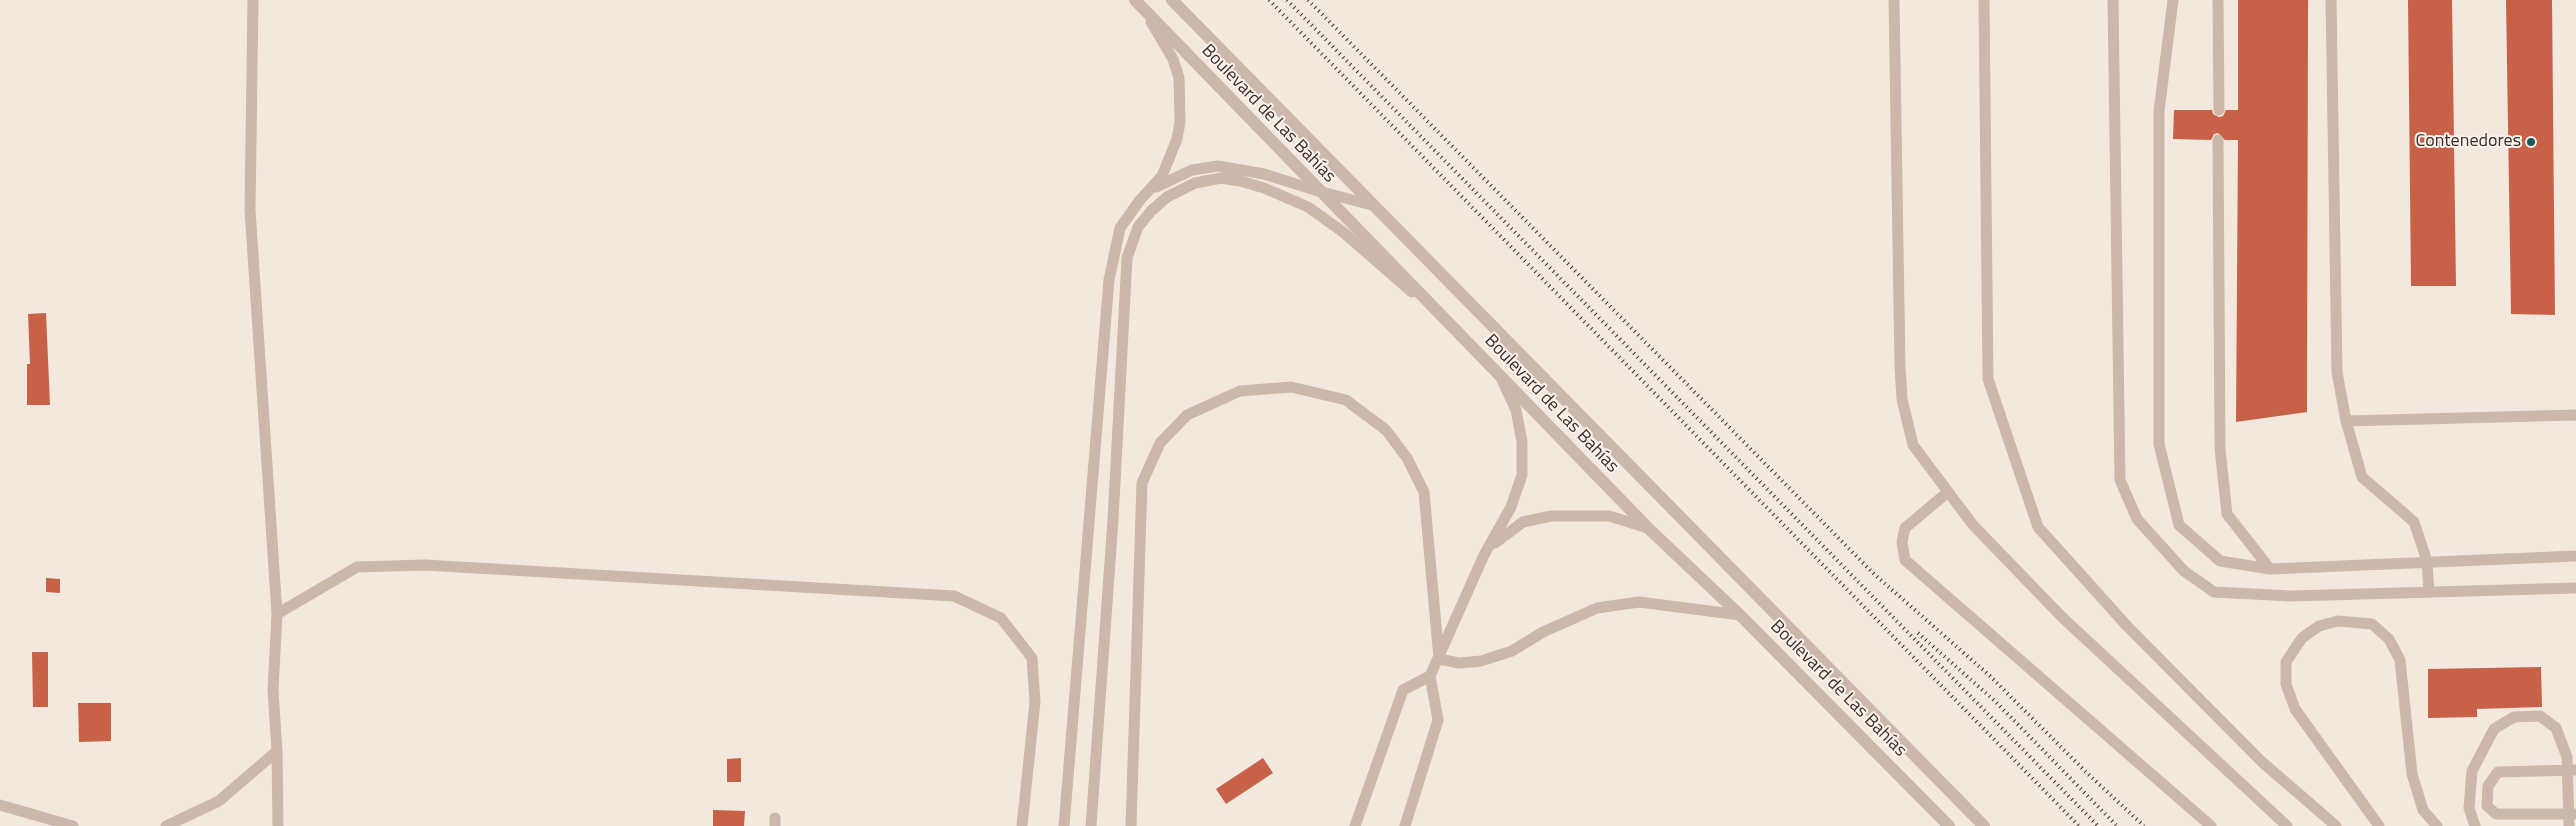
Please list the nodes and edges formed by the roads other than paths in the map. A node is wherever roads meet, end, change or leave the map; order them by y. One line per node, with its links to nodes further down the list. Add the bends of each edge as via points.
1 (253, 0): 29 (lane, via 250,210)
2 (1172, 0): 14 (street, Boulevard de Las Bahías)
3 (1894, 0): 21 (lane, via 1902,399 1913,445)
4 (1984, 0): 50 (lane, via 1988,379 2038,527 2127,626 2248,748)
5 (2112, 0): 28 (lane, via 2120,480 2137,519 2184,571 2214,592 2291,596)
6 (2173, 0): 26 (lane, via 2159,111 2159,444 2179,526 2220,561)
7 (2218, 0): 10 (lane)
8 (2331, 0): 20 (lane, via 2337,372)
9 (1137, 2): 12 (street, Boulevard de Las Bahías); 13 (lane, via 1173,59 1181,99 1177,139 1170,161 1162,176)
10 (2219, 110)
11 (2218, 140): 26 (lane, via 2220,449 2226,514)
12 (1318, 191): 13 (lane, via 1257,172 1218,166 1176,176); 14 (lane); 17 (street, Boulevard de Las Bahías)
13 (1140, 200): 16 (lane, via 1120,228)
14 (1372, 205): 47 (street, Boulevard de Las Bahías)
15 (1138, 227): 16 (lane); 17 (lane, via 1167,197 1195,183 1221,178 1264,188 1308,207 1343,232); 42 (lane, via 1127,258 1113,520)
16 (1109, 280): 41 (lane)
17 (1457, 332): 18 (street, Boulevard de Las Bahías)
18 (1499, 376): 22 (street, Boulevard de Las Bahías); 23 (lane, via 1516,410 1522,442 1522,475 1511,507)
19 (2576, 415): 20 (lane)
20 (2346, 421): 25 (lane, via 2362,477 2414,522)
21 (1948, 492): 48 (lane, via 1904,528 1904,560); 49 (lane, via 1973,525 2063,618)
22 (1648, 528): 23 (lane, via 1609,516 1551,516 1523,522 1502,536); 30 (street, Boulevard de Las Bahías)
23 (1484, 555): 31 (lane)
24 (2576, 556): 25 (lane)
25 (2427, 561): 26 (lane); 28 (lane)
26 (2270, 569)
27 (2576, 588): 28 (lane)
28 (2429, 592)
29 (277, 614): 33 (lane, via 273,690); 40 (lane, via 357,567 425,565 954,596 1001,618 1032,658 1035,702)
30 (1740, 615): 31 (lane, via 1639,602 1597,608 1543,632 1512,651 1481,661 1459,663); 46 (street, Boulevard de Las Bahías)
31 (1439, 659): 32 (lane); 43 (lane, via 1424,492 1407,458 1386,430 1346,400 1291,386 1240,391 1187,415 1160,443 1142,483)
32 (1430, 676): 44 (lane, via 1403,690); 45 (lane, via 1438,720)
33 (277, 751): 38 (lane, via 219,801); 39 (lane)
34 (2572, 770): 36 (lane); 36 (lane, via 2498,772 2488,786 2487,806 2496,814); 53 (lane, via 2556,728 2540,716 2514,717 2494,729 2472,771 2469,808)
35 (0, 805): 37 (lane)
36 (2572, 814): 54 (lane)
37 (73, 826)
38 (166, 826)
39 (278, 826)
40 (1022, 826)
41 (1064, 826)
42 (1091, 826)
43 (1131, 826)
44 (1355, 826)
45 (1404, 826)
46 (1949, 826)
47 (1984, 826)
48 (2211, 826)
49 (2287, 826)
50 (2336, 826)
51 (2379, 826): 52 (lane, via 2295,709 2286,684 2286,662 2302,638 2319,626 2338,621 2372,624 2389,639 2400,660 2412,774 2423,810)
52 (2437, 826)
53 (2475, 826)
54 (2569, 826)

